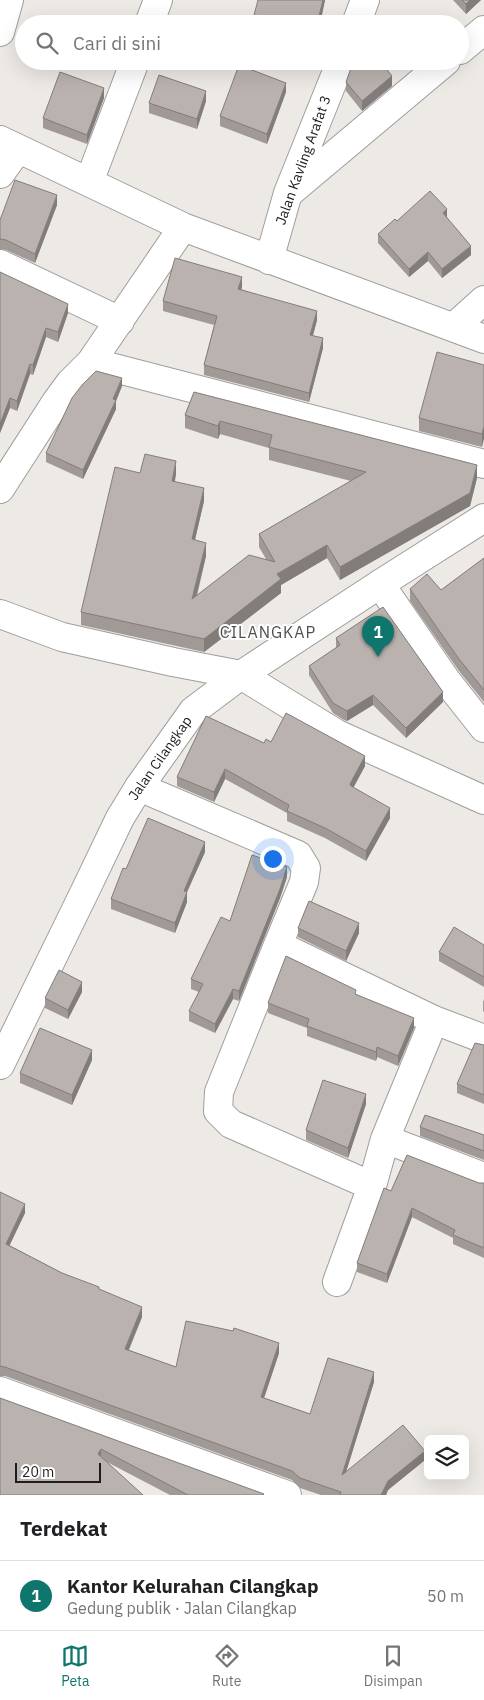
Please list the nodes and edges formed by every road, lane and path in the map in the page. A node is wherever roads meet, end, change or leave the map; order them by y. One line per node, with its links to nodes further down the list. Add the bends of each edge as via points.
1 (9, 0): 7 (street)
2 (158, 0): 4 (street)
3 (365, 0): 5 (street)
4 (152, 15)
5 (359, 15)
6 (484, 30): 8 (street)
7 (0, 32)
8 (469, 42)
9 (132, 70): 14 (street)
10 (337, 70): 15 (street, Jalan Kavling Arafat 3)
11 (435, 70): 15 (street)
12 (9, 144): 13 (street); 14 (street)
13 (0, 174)
14 (89, 182): 16 (street)
15 (288, 193): 17 (street, Jalan Kavling Arafat 3)
16 (183, 227): 17 (street); 20 (street)
17 (269, 260): 21 (street)
18 (0, 264): 20 (street)
19 (484, 300): 21 (street)
20 (120, 321): 23 (street)
21 (454, 327): 22 (street)
22 (484, 339)
23 (91, 362): 24 (street); 25 (street, via 70,383)
24 (484, 464)
25 (0, 489)
26 (484, 518): 27 (street, Jalan Cilangkap)
27 (380, 584): 29 (street, Jalan Cilangkap); 30 (street, via 446,680)
28 (0, 614): 29 (street, via 62,637)
29 (242, 675): 31 (street, Jalan Cilangkap, via 193,711); 32 (street, via 337,734)
30 (484, 728)
31 (139, 787): 33 (street, via 298,855 306,868 304,882); 36 (street, Jalan Cilangkap, via 120,818)
32 (484, 800)
33 (278, 945): 34 (street); 39 (street, via 220,1092 218,1111 231,1124)
34 (434, 1020): 35 (street); 37 (street)
35 (484, 1039)
36 (0, 1065)
37 (385, 1139): 38 (street); 39 (street)
38 (484, 1177)
39 (372, 1186): 40 (street)
40 (337, 1282)
41 (0, 1391): 42 (street)
42 (287, 1495)

